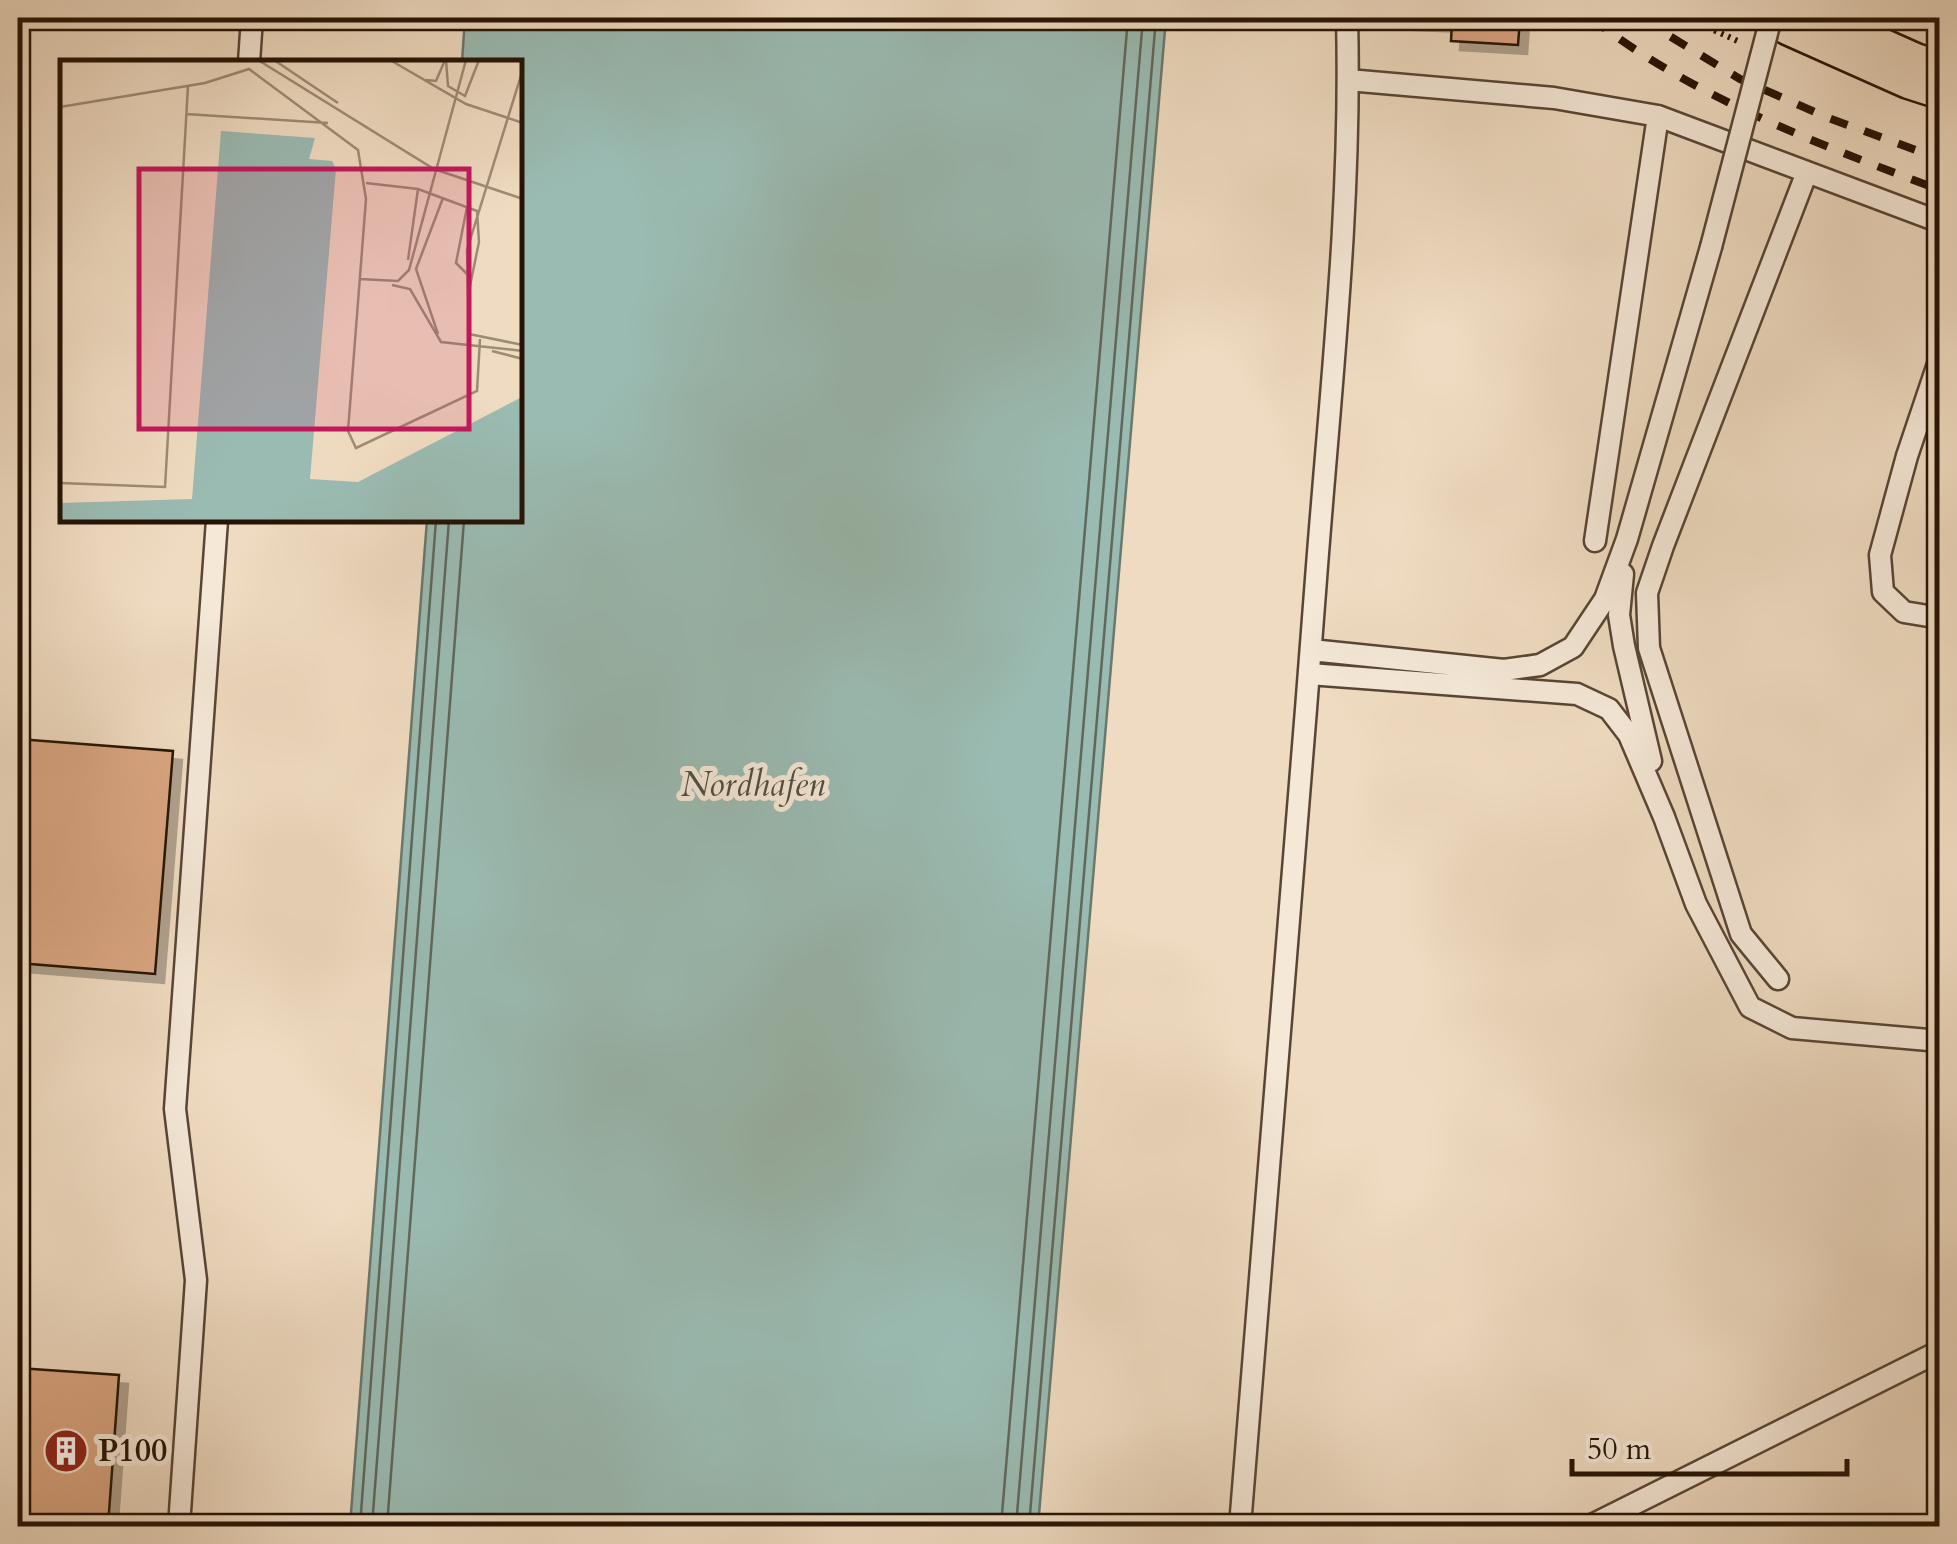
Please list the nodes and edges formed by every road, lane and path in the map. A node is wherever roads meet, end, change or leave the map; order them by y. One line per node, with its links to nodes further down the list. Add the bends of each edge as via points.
1 (252, 18): 5 (lane)
2 (1347, 18): 6 (lane)
3 (1771, 18): 13 (lane, bridge)
4 (1793, 18): 7 (main road)
5 (249, 60)
6 (1348, 80): 8 (lane, via 1554,98); 16 (lane)
7 (1940, 80)
8 (1658, 116): 9 (lane); 14 (lane)
9 (1807, 172): 10 (lane); 19 (lane, via 1647,593 1650,648 1741,934)
10 (1940, 222)
11 (1940, 358): 15 (lane, via 1880,555 1883,592 1904,612)
12 (217, 522): 22 (lane, via 176,1109 196,1280)
13 (1627, 539): 16 (lane, via 1606,600 1573,646 1540,665 1504,670); 18 (lane, via 1619,615)
14 (1595, 541)
15 (1940, 618)
16 (1311, 650): 17 (lane)
17 (1309, 674): 18 (lane, via 1576,694 1609,709 1630,735); 23 (lane)
18 (1664, 816): 20 (lane, via 1696,904 1750,1007 1792,1028)
19 (1778, 979)
20 (1940, 1040)
21 (1940, 1351): 24 (lane)
22 (179, 1526)
23 (1240, 1526)
24 (1590, 1526)

